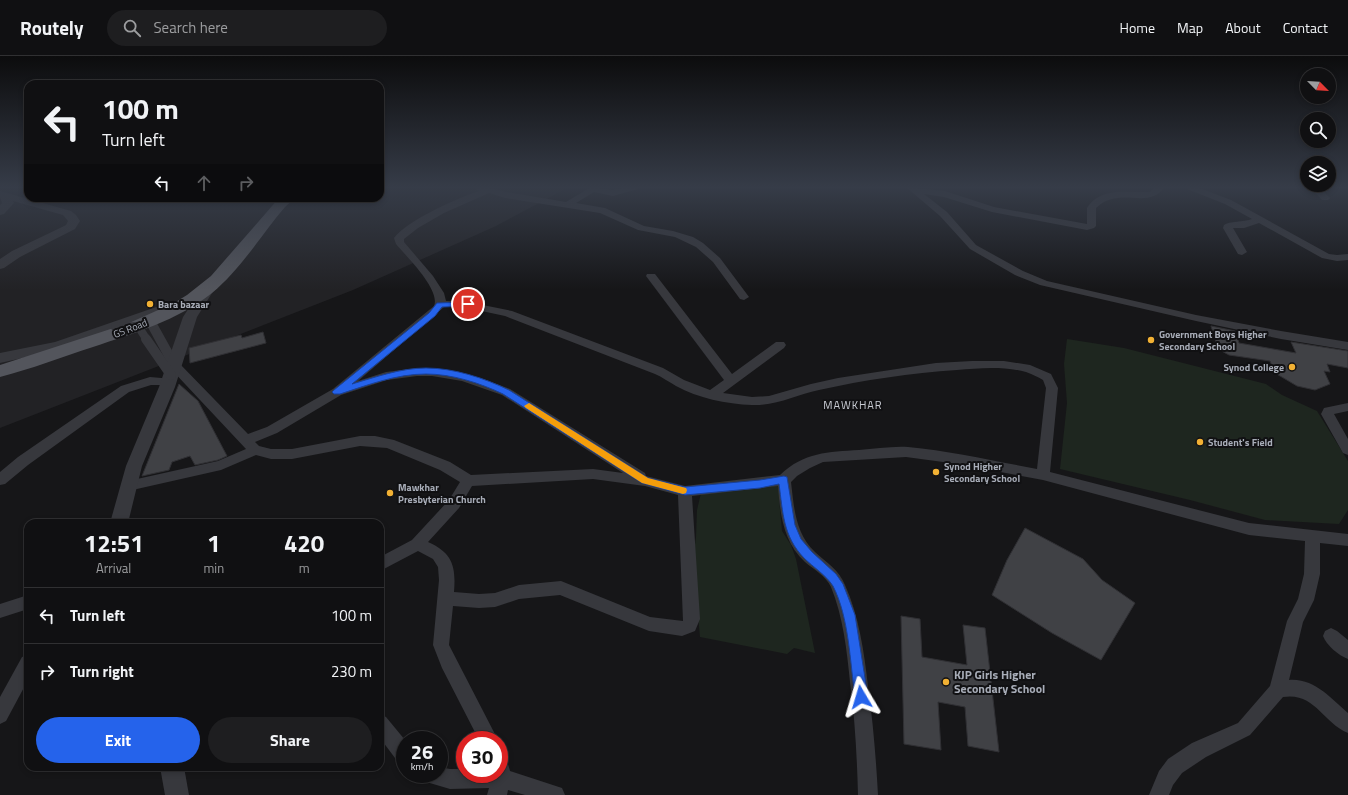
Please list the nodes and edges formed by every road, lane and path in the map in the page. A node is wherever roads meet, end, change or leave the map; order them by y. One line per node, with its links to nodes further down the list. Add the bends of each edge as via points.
1 (74, 221): 12 (street, via 64,232 16,254)
2 (266, 221): 14 (main road, GS Road, via 232,264)
3 (422, 221): 16 (street, via 409,229 399,238 399,242 422,268 441,298)
4 (628, 221): 15 (street, via 641,228 692,239 715,258)
5 (949, 221): 20 (street, via 973,247 1030,278 1196,318)
6 (1058, 221): 7 (street, via 1087,227 1091,226)
7 (1092, 221)
8 (1253, 221): 10 (street, via 1244,225 1229,225 1228,228)
9 (1264, 221): 11 (street, via 1326,256)
10 (1242, 252)
11 (1348, 257)
12 (0, 265)
13 (651, 276): 24 (street)
14 (211, 284): 17 (main road, GS Road, via 179,306); 18 (street, via 154,313); 23 (street, via 190,317)
15 (744, 297)
16 (440, 304): 25 (street, via 432,314); 26 (street, via 468,304 515,315 659,371)
17 (144, 323): 18 (street, bridge); 22 (main road, GS Road); 23 (street)
18 (115, 327): 21 (street, via 58,346)
19 (780, 345): 24 (street)
20 (1348, 346)
21 (0, 358)
22 (0, 371)
23 (171, 374): 28 (street, via 206,396); 32 (street, via 125,389); 36 (street)
24 (731, 381): 26 (street)
25 (337, 392): 28 (street, via 272,430); 35 (street, via 387,376 407,373 426,371 467,377 506,392)
26 (712, 395): 31 (street, via 763,401 806,388 925,368 1006,364 1021,367 1047,377 1052,388)
27 (1348, 407): 30 (street, via 1329,411 1327,414)
28 (245, 441): 29 (street)
29 (256, 450): 33 (street, via 271,454 292,454 360,441 382,442 429,459); 36 (street, via 221,465)
30 (1348, 450)
31 (1043, 475): 34 (street, via 906,452 822,457 805,464); 39 (street, via 1249,529)
32 (0, 480)
33 (468, 480): 35 (street, via 478,482 593,474); 41 (street, via 454,504)
34 (784, 480): 37 (street); 59 (street, via 790,525 797,541 837,584 849,615 867,744)
35 (645, 481): 37 (street)
36 (128, 486): 38 (street)
37 (685, 491): 43 (street, via 692,619 689,626 682,629 649,624 561,588 519,592 495,600)
38 (120, 519)
39 (1313, 536): 40 (street); 49 (street, via 1312,574 1306,600 1295,621)
40 (1348, 540)
41 (417, 544): 42 (street); 43 (street, via 438,555 446,565)
42 (384, 563)
43 (445, 598): 53 (street, via 441,645)
44 (24, 603): 45 (street)
45 (0, 611)
46 (1331, 636): 47 (street)
47 (1348, 651)
48 (24, 670): 50 (street)
49 (1278, 690): 51 (street, via 1305,689); 60 (street, via 1244,728 1199,750 1175,766 1166,778)
50 (0, 715)
51 (1348, 724)
52 (384, 728): 54 (street)
53 (484, 731)
54 (396, 743)
55 (173, 771): 57 (street)
56 (508, 781): 58 (street)
57 (177, 795)
58 (555, 795)
59 (868, 795)
60 (1159, 795)

